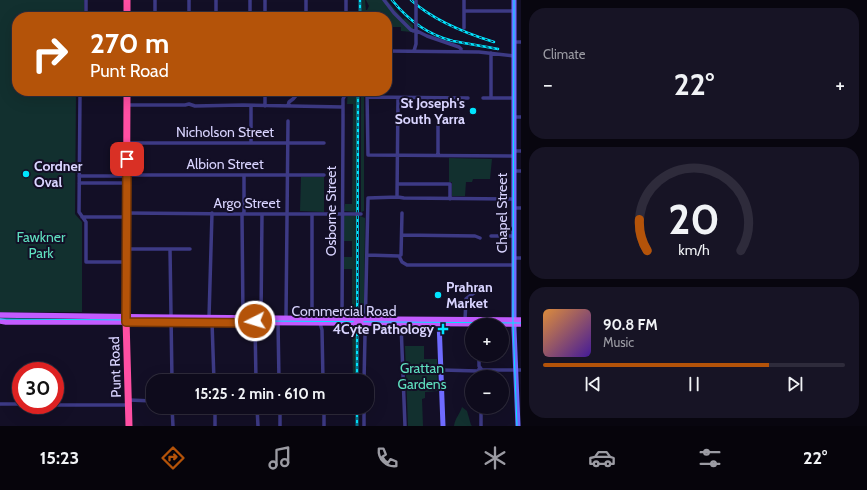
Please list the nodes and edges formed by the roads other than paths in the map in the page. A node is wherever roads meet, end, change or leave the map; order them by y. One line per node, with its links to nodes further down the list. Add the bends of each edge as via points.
1 (86, 0): 16 (street)
2 (127, 0): 17 (highway)
3 (155, 0): 18 (street)
4 (189, 0): 19 (street)
5 (216, 0): 20 (street)
6 (250, 0): 21 (street)
7 (265, 0): 22 (street)
8 (306, 0): 23 (street)
9 (346, 0): 24 (street)
10 (384, 0): 28 (street, via 411,30)
11 (416, 0): 30 (street, bridge)
12 (464, 0): 14 (street)
13 (514, 0): 15 (street, Chapel Street)
14 (464, 11): 15 (street); 25 (street)
15 (514, 11): 26 (street, Chapel Street)
16 (86, 12)
17 (127, 12)
18 (155, 12)
19 (189, 12)
20 (216, 12)
21 (250, 12)
22 (265, 12)
23 (306, 12)
24 (346, 12)
25 (464, 28)
26 (514, 42): 27 (street); 32 (street, Chapel Street)
27 (521, 42)
28 (461, 49)
29 (392, 51): 30 (street)
30 (414, 51): 31 (street)
31 (491, 53): 32 (street); 42 (street)
32 (514, 56): 43 (street, Chapel Street)
33 (80, 96): 66 (street)
34 (127, 96): 44 (highway, Punt Road)
35 (265, 96): 47 (street)
36 (296, 96): 48 (street)
37 (345, 96): 45 (street, Osborne Street)
38 (367, 98): 39 (street); 59 (street, via 367,155)
39 (398, 98): 40 (street); 59 (street)
40 (468, 98)
41 (483, 98): 42 (street)
42 (491, 98): 43 (street)
43 (514, 98): 49 (street, Chapel Street)
44 (127, 105): 46 (street); 53 (highway, Punt Road)
45 (344, 105): 48 (street); 83 (street, Osborne Street)
46 (251, 106): 47 (street); 54 (street)
47 (265, 106): 48 (street)
48 (290, 106)
49 (514, 117): 50 (street); 58 (street, Chapel Street)
50 (521, 117)
51 (288, 121): 55 (street)
52 (438, 124): 60 (street)
53 (127, 143): 54 (street, Nicholson Street); 68 (highway, Punt Road)
54 (251, 143): 55 (street, Nicholson Street)
55 (288, 143): 56 (street, Nicholson Street); 64 (street)
56 (324, 143)
57 (521, 151): 58 (street)
58 (514, 154): 60 (street); 61 (street, Chapel Street)
59 (397, 155): 60 (street); 71 (street)
60 (438, 156)
61 (514, 171): 62 (street); 73 (street, Chapel Street)
62 (521, 171)
63 (244, 175): 64 (street, Albion Street); 68 (street, Albion Street); 79 (street)
64 (287, 175): 65 (street, Albion Street); 81 (street)
65 (324, 175)
66 (79, 176): 67 (street); 69 (street)
67 (118, 176): 68 (street); 70 (street)
68 (127, 178): 70 (street); 85 (highway, Punt Road)
69 (79, 183): 70 (street); 86 (street, via 79,212)
70 (118, 183)
71 (397, 184): 72 (street); 74 (street, via 450,184)
72 (397, 197): 74 (street); 84 (street, via 368,198)
73 (514, 198): 74 (street); 75 (street, Chapel Street)
74 (450, 199)
75 (514, 208): 76 (street); 89 (street, Chapel Street)
76 (521, 208)
77 (402, 213): 87 (street)
78 (212, 214): 79 (street, Argo Street); 85 (street, Argo Street); 111 (street)
79 (243, 214): 80 (street, Argo Street); 103 (street)
80 (262, 214): 81 (street, Argo Street); 104 (street)
81 (287, 214): 82 (street, Argo Street); 105 (street)
82 (312, 214): 83 (street, Argo Street); 106 (street)
83 (342, 214): 84 (street, Argo Street); 107 (street, Osborne Street)
84 (368, 214): 94 (street)
85 (126, 215): 86 (street, Argo Street); 91 (highway, Punt Road)
86 (82, 217): 98 (street, via 86,222 86,262)
87 (402, 235): 90 (street); 95 (street)
88 (491, 236): 89 (street)
89 (514, 236): 96 (street, Chapel Street)
90 (480, 238)
91 (126, 249): 92 (street); 98 (highway, Punt Road)
92 (170, 249): 93 (street); 110 (street)
93 (190, 249)
94 (367, 256): 95 (street); 117 (street)
95 (400, 256): 99 (street, via 406,264)
96 (514, 258): 97 (street); 99 (street, Chapel Street)
97 (521, 258)
98 (126, 262): 109 (highway, Punt Road)
99 (514, 265): 120 (street, Chapel Street)
100 (475, 292): 108 (street, via 466,299)
101 (0, 315): 102 (main road, Commercial Road)
102 (49, 316): 109 (main road, Commercial Road); 121 (main road)
103 (243, 318): 104 (main road, Commercial Road); 111 (main road, Commercial Road)
104 (261, 318): 105 (main road, Commercial Road)
105 (286, 318): 106 (main road, Commercial Road)
106 (312, 318): 107 (main road, Commercial Road)
107 (342, 318): 117 (main road, Commercial Road)
108 (466, 318)
109 (126, 319): 110 (main road, Commercial Road); 121 (main road, Commercial Road); 139 (highway, Punt Road)
110 (170, 320): 111 (main road, Commercial Road); 131 (street)
111 (210, 320): 115 (main road, Commercial Road); 132 (street)
112 (465, 320): 117 (main road, Commercial Road)
113 (521, 320): 120 (main road, Commercial Road)
114 (0, 321): 121 (main road, Commercial Road)
115 (255, 321): 116 (main road, Commercial Road); 133 (street)
116 (278, 321): 122 (main road, Commercial Road); 134 (street)
117 (362, 321): 122 (main road, Commercial Road); 124 (main road, Commercial Road); 136 (street)
118 (509, 322): 120 (main road, Commercial Road)
119 (509, 322): 120 (main road, Commercial Road)
120 (514, 322): 126 (main road, Commercial Road); 130 (street, Chapel Street)
121 (49, 323)
122 (320, 323): 135 (street)
123 (439, 323): 124 (main road, Commercial Road); 125 (main road, Commercial Road); 158 (street)
124 (402, 324): 157 (street)
125 (465, 324)
126 (521, 324)
127 (479, 362): 128 (street)
128 (479, 369): 129 (street); 130 (street)
129 (442, 370)
130 (518, 370): 137 (street, Chapel Street)
131 (172, 374)
132 (214, 374)
133 (256, 374)
134 (279, 374)
135 (323, 374)
136 (364, 374)
137 (519, 394): 160 (street, Chapel Street)
138 (146, 402): 139 (street)
139 (129, 403): 142 (street); 150 (highway, Punt Road)
140 (0, 404): 141 (street)
141 (12, 404)
142 (64, 405)
143 (172, 414): 151 (street)
144 (215, 414): 152 (street)
145 (257, 414): 153 (street)
146 (280, 414): 154 (street)
147 (324, 414): 155 (street)
148 (364, 414): 156 (street)
149 (481, 414): 159 (street)
150 (129, 426)
151 (173, 426)
152 (215, 426)
153 (258, 426)
154 (280, 426)
155 (324, 426)
156 (364, 426)
157 (405, 426)
158 (443, 426)
159 (481, 426)
160 (518, 426)

